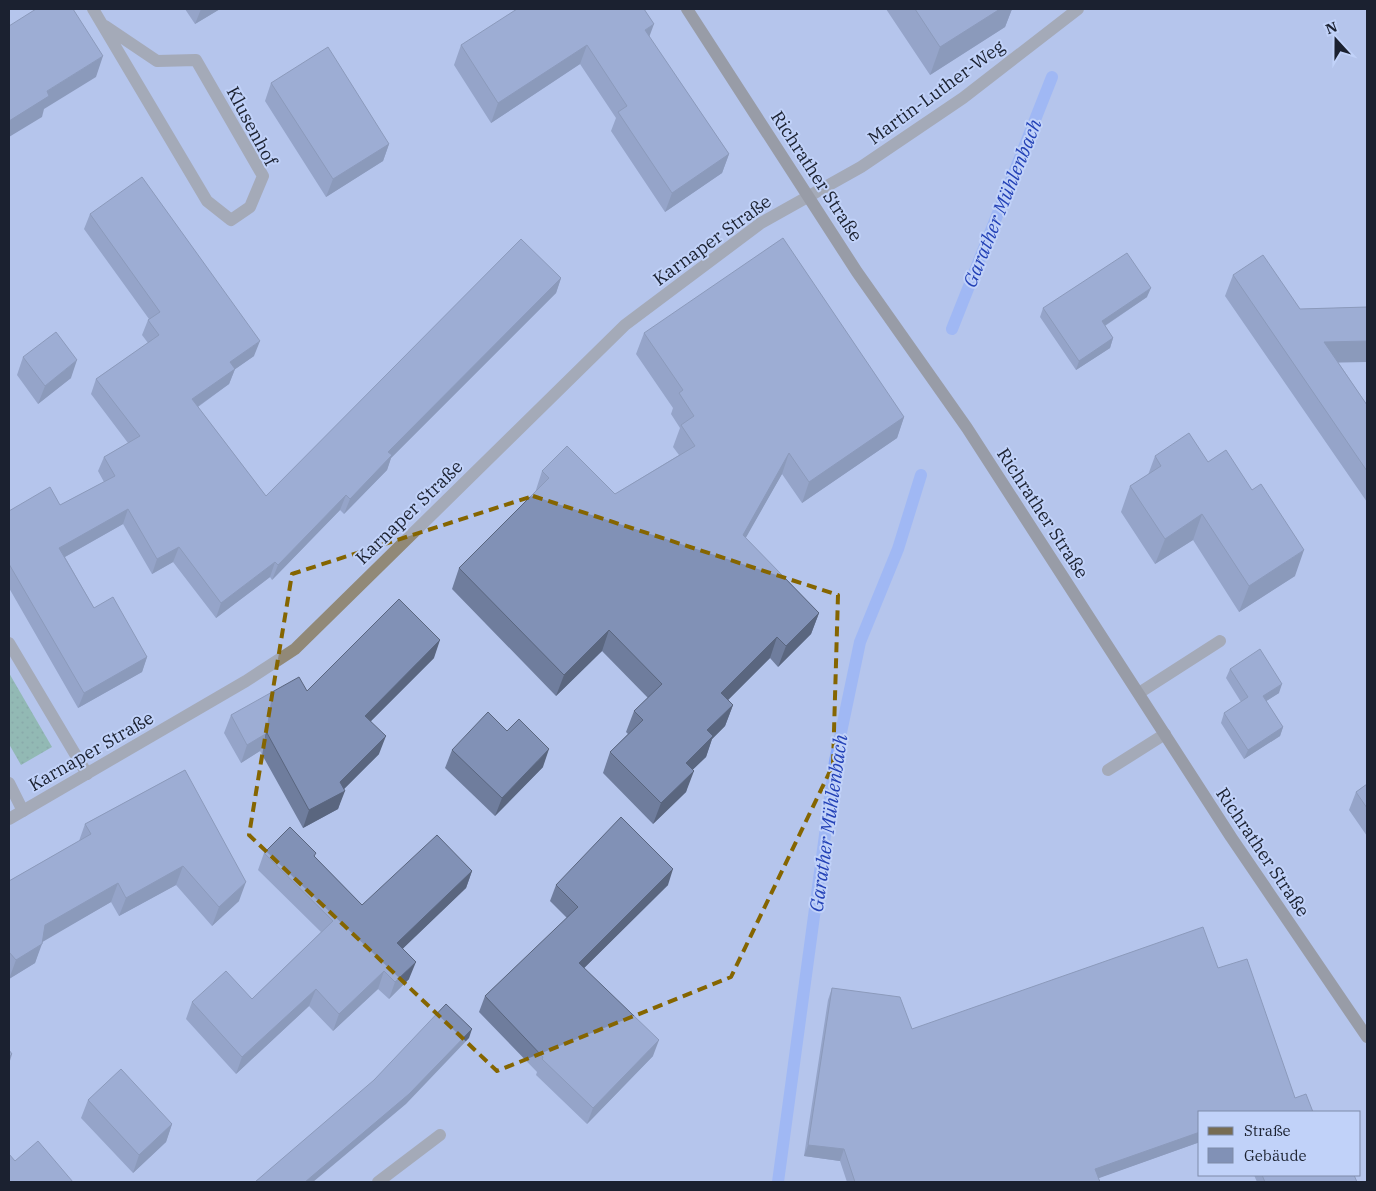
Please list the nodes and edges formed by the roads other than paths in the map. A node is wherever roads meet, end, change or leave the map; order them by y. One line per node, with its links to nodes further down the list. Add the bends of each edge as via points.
1 (93, 9): 4 (street, Klusenhof)
2 (686, 9): 5 (main road, Richrather Straße)
3 (1078, 9): 5 (street, Martin-Luther-Weg, via 963,98 860,167)
4 (105, 26): 4 (street, Klusenhof, via 207,201 232,220 250,207 263,176 196,60 157,61)
5 (808, 194): 8 (main road, Richrather Straße, via 857,272 967,428); 11 (street, Karnaper Straße, via 761,223 625,326 295,649)
6 (1220, 641): 8 (street)
7 (9, 643): 11 (street)
8 (1139, 693): 9 (main road, Richrather Straße)
9 (1165, 734): 10 (street); 15 (main road, Richrather Straße)
10 (1108, 770)
11 (87, 774): 13 (street, Karnaper Straße)
12 (9, 783): 13 (street)
13 (23, 811): 14 (street, Karnaper Straße)
14 (9, 819)
15 (1367, 1037)
16 (440, 1134): 17 (street)
17 (378, 1182)

